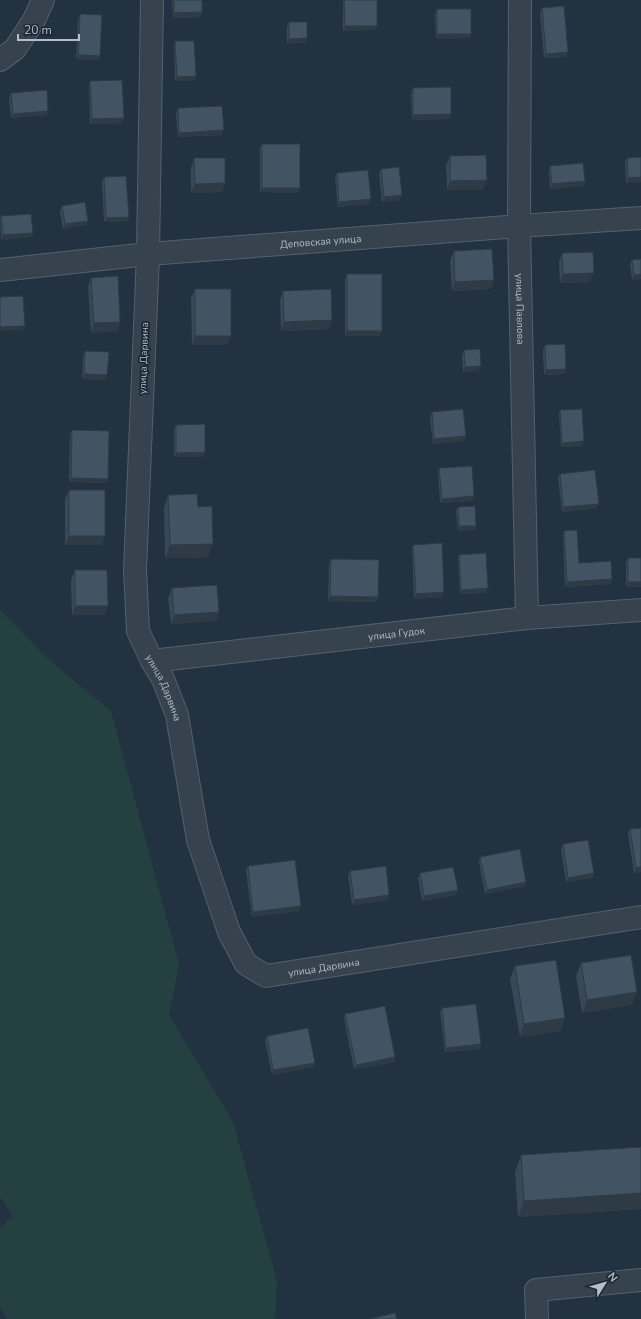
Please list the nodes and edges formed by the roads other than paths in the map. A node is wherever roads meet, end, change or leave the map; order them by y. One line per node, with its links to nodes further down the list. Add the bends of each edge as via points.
1 (43, 0): 4 (street, via 34,20 15,49)
2 (152, 0): 7 (street, улица Дарвина)
3 (520, 0): 6 (street, улица Павлова)
4 (0, 60)
5 (641, 218): 6 (street, Деповская улица)
6 (519, 226): 7 (street, Деповская улица); 10 (street, улица Павлова)
7 (148, 254): 8 (street, Деповская улица); 11 (street, улица Дарвина, via 135,570 138,631)
8 (0, 270)
9 (641, 610): 10 (street, улица Гудок)
10 (527, 618): 11 (street, улица Гудок)
11 (152, 661): 12 (street, улица Дарвина, via 177,715 198,840 229,932 246,964 266,976)
12 (641, 917)
13 (641, 1280): 14 (street, via 536,1290)
14 (537, 1319)

